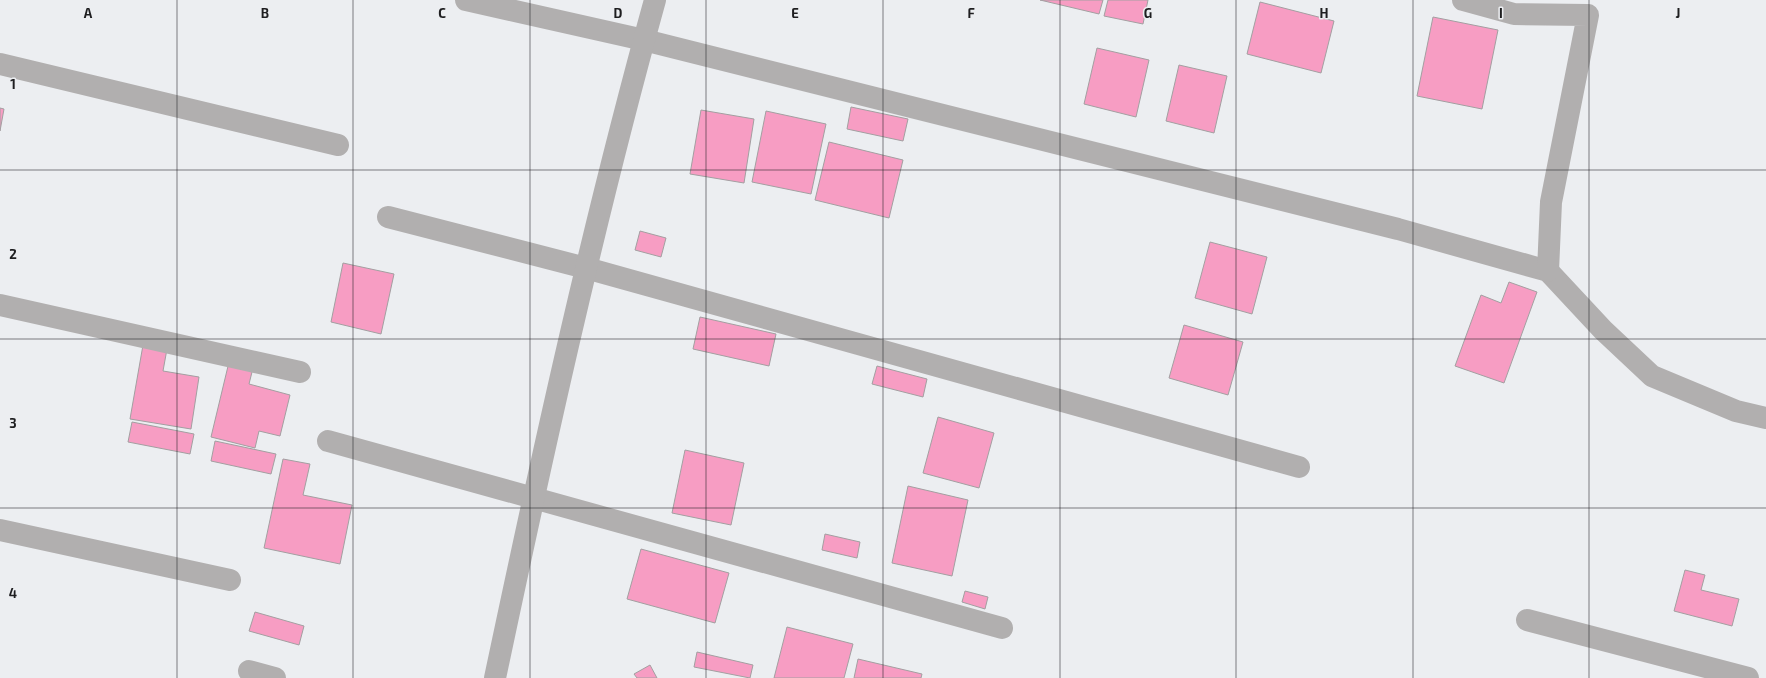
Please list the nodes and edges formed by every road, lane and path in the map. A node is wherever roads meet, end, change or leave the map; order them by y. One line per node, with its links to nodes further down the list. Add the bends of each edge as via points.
1 (466, 0): 4 (street)
2 (655, 0): 4 (street)
3 (1464, 0): 9 (street, via 1514,14 1588,15 1551,202)
4 (644, 40): 8 (street); 9 (street, via 1390,227)
5 (0, 64): 6 (street)
6 (338, 145)
7 (388, 217): 8 (street)
8 (586, 268): 14 (street); 15 (street)
9 (1548, 271): 12 (street, via 1603,330 1652,376 1736,411)
10 (0, 305): 11 (street)
11 (300, 372)
12 (1766, 418)
13 (328, 441): 15 (street)
14 (1299, 467)
15 (533, 498): 19 (street); 22 (street)
16 (0, 530): 17 (street)
17 (230, 580)
18 (1527, 620): 23 (street)
19 (1002, 628)
20 (249, 671): 21 (street)
21 (275, 678)
22 (495, 678)
23 (1748, 678)

